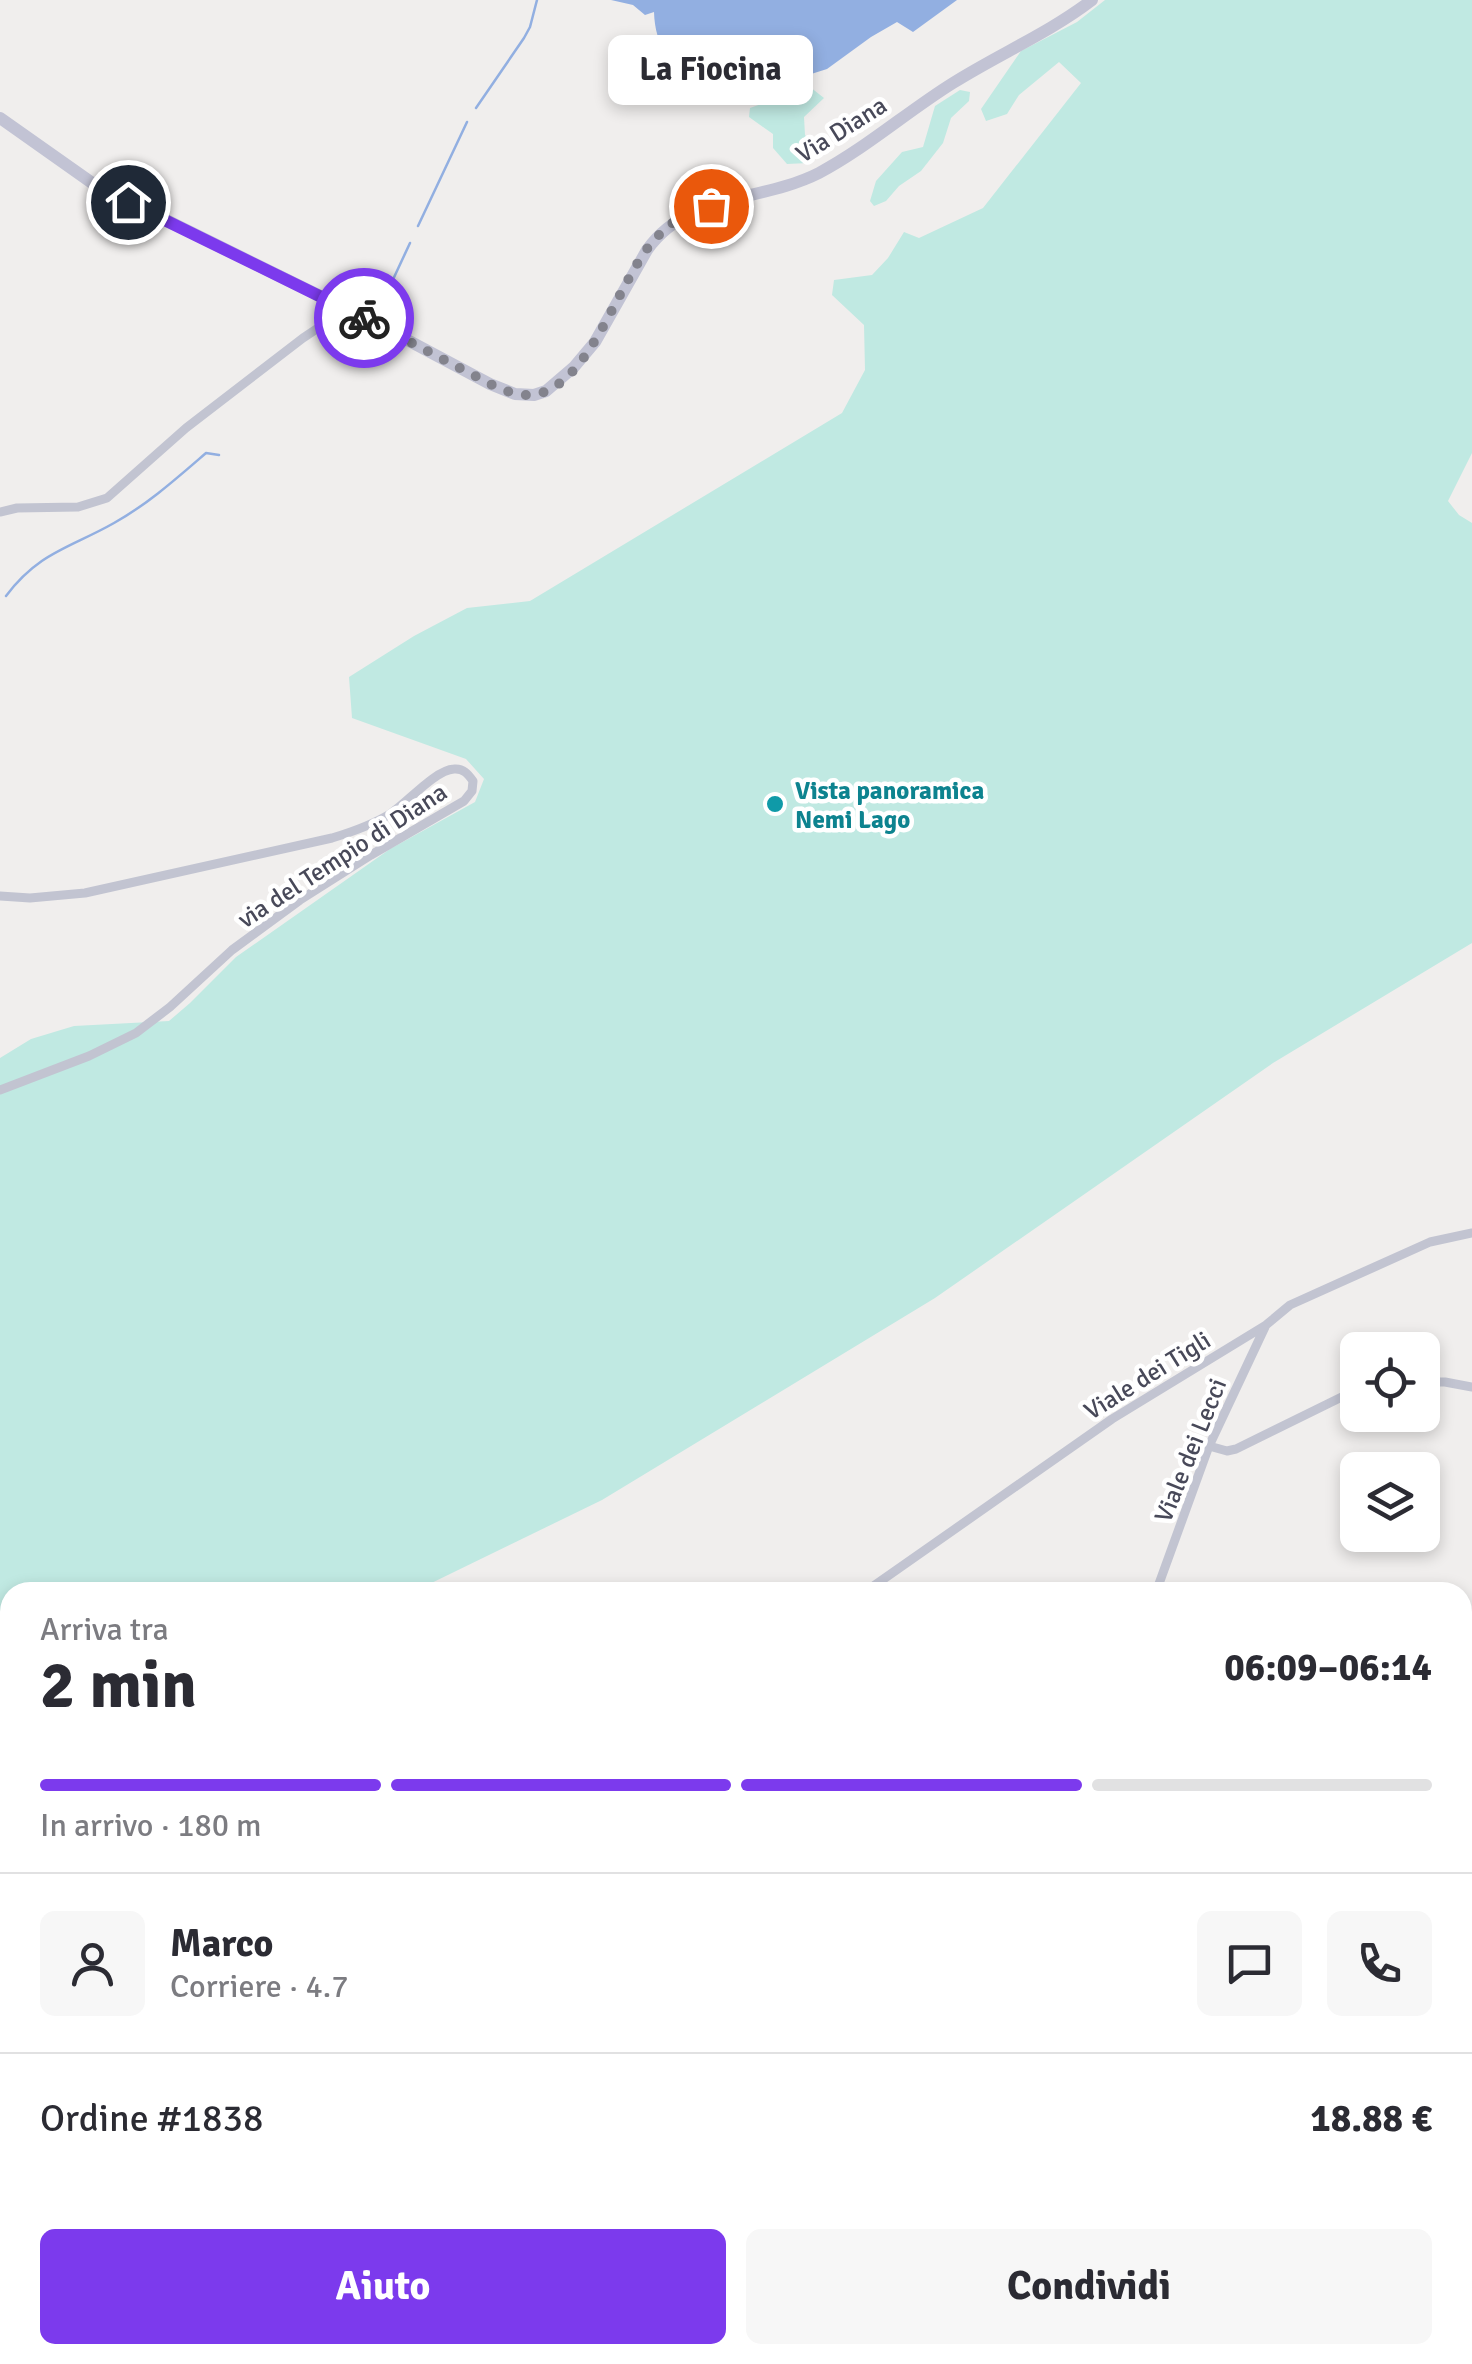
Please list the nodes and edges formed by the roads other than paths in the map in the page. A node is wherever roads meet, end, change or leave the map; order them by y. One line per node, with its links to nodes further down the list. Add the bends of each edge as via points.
1 (1092, 0): 3 (street, Via Diana, via 821,171 681,216 655,238 595,342 546,391 522,395 500,389)
2 (0, 118): 3 (street, Via Diana, via 95,186)
3 (354, 313): 4 (street, via 303,338 107,498 78,507)
4 (0, 512)
5 (0, 896): 6 (street, via del Tempio di Diana, via 86,894 332,838 389,814 450,770 463,770 473,781 464,801 300,900 142,1029)
6 (0, 1090)
7 (1472, 1233): 8 (street, Viale dei Tigli, via 1430,1242 1290,1305)
8 (1266, 1325): 12 (street, Viale dei Lecci); 13 (street, Viale dei Tigli, via 1112,1420)
9 (1440, 1382): 10 (street)
10 (1472, 1387)
11 (1340, 1398): 12 (street, via 1236,1449)
12 (1209, 1446): 14 (street, Viale dei Lecci)
13 (879, 1582)
14 (1160, 1582)

